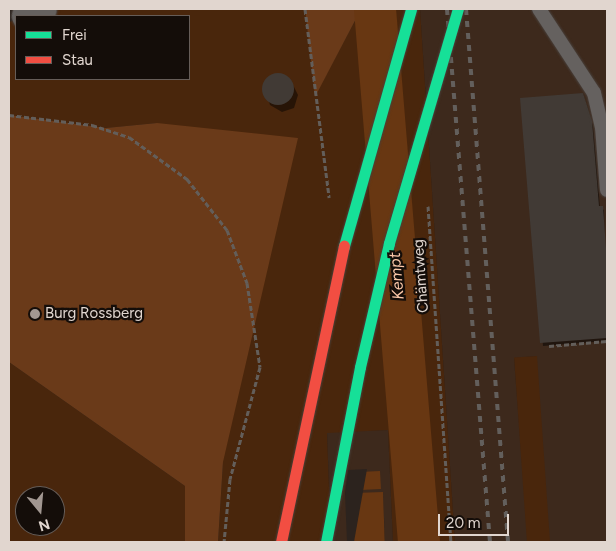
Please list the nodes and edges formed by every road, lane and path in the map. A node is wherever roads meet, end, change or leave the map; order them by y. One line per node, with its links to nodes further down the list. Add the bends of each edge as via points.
1 (43, 9): 5 (street)
2 (411, 9): 12 (highway, bridge, via 362,170 333,285)
3 (458, 9): 13 (highway, bridge, via 387,252 352,403)
4 (540, 9): 7 (lane, via 594,94 602,127)
5 (28, 15)
6 (9, 115): 11 (path, via 92,125 129,137 188,179 227,230 247,283 260,367 230,479)
7 (607, 190)
8 (427, 197): 14 (path, Chämtweg)
9 (607, 341): 10 (path)
10 (549, 346)
11 (224, 542)
12 (281, 542)
13 (326, 542)
14 (451, 542)

